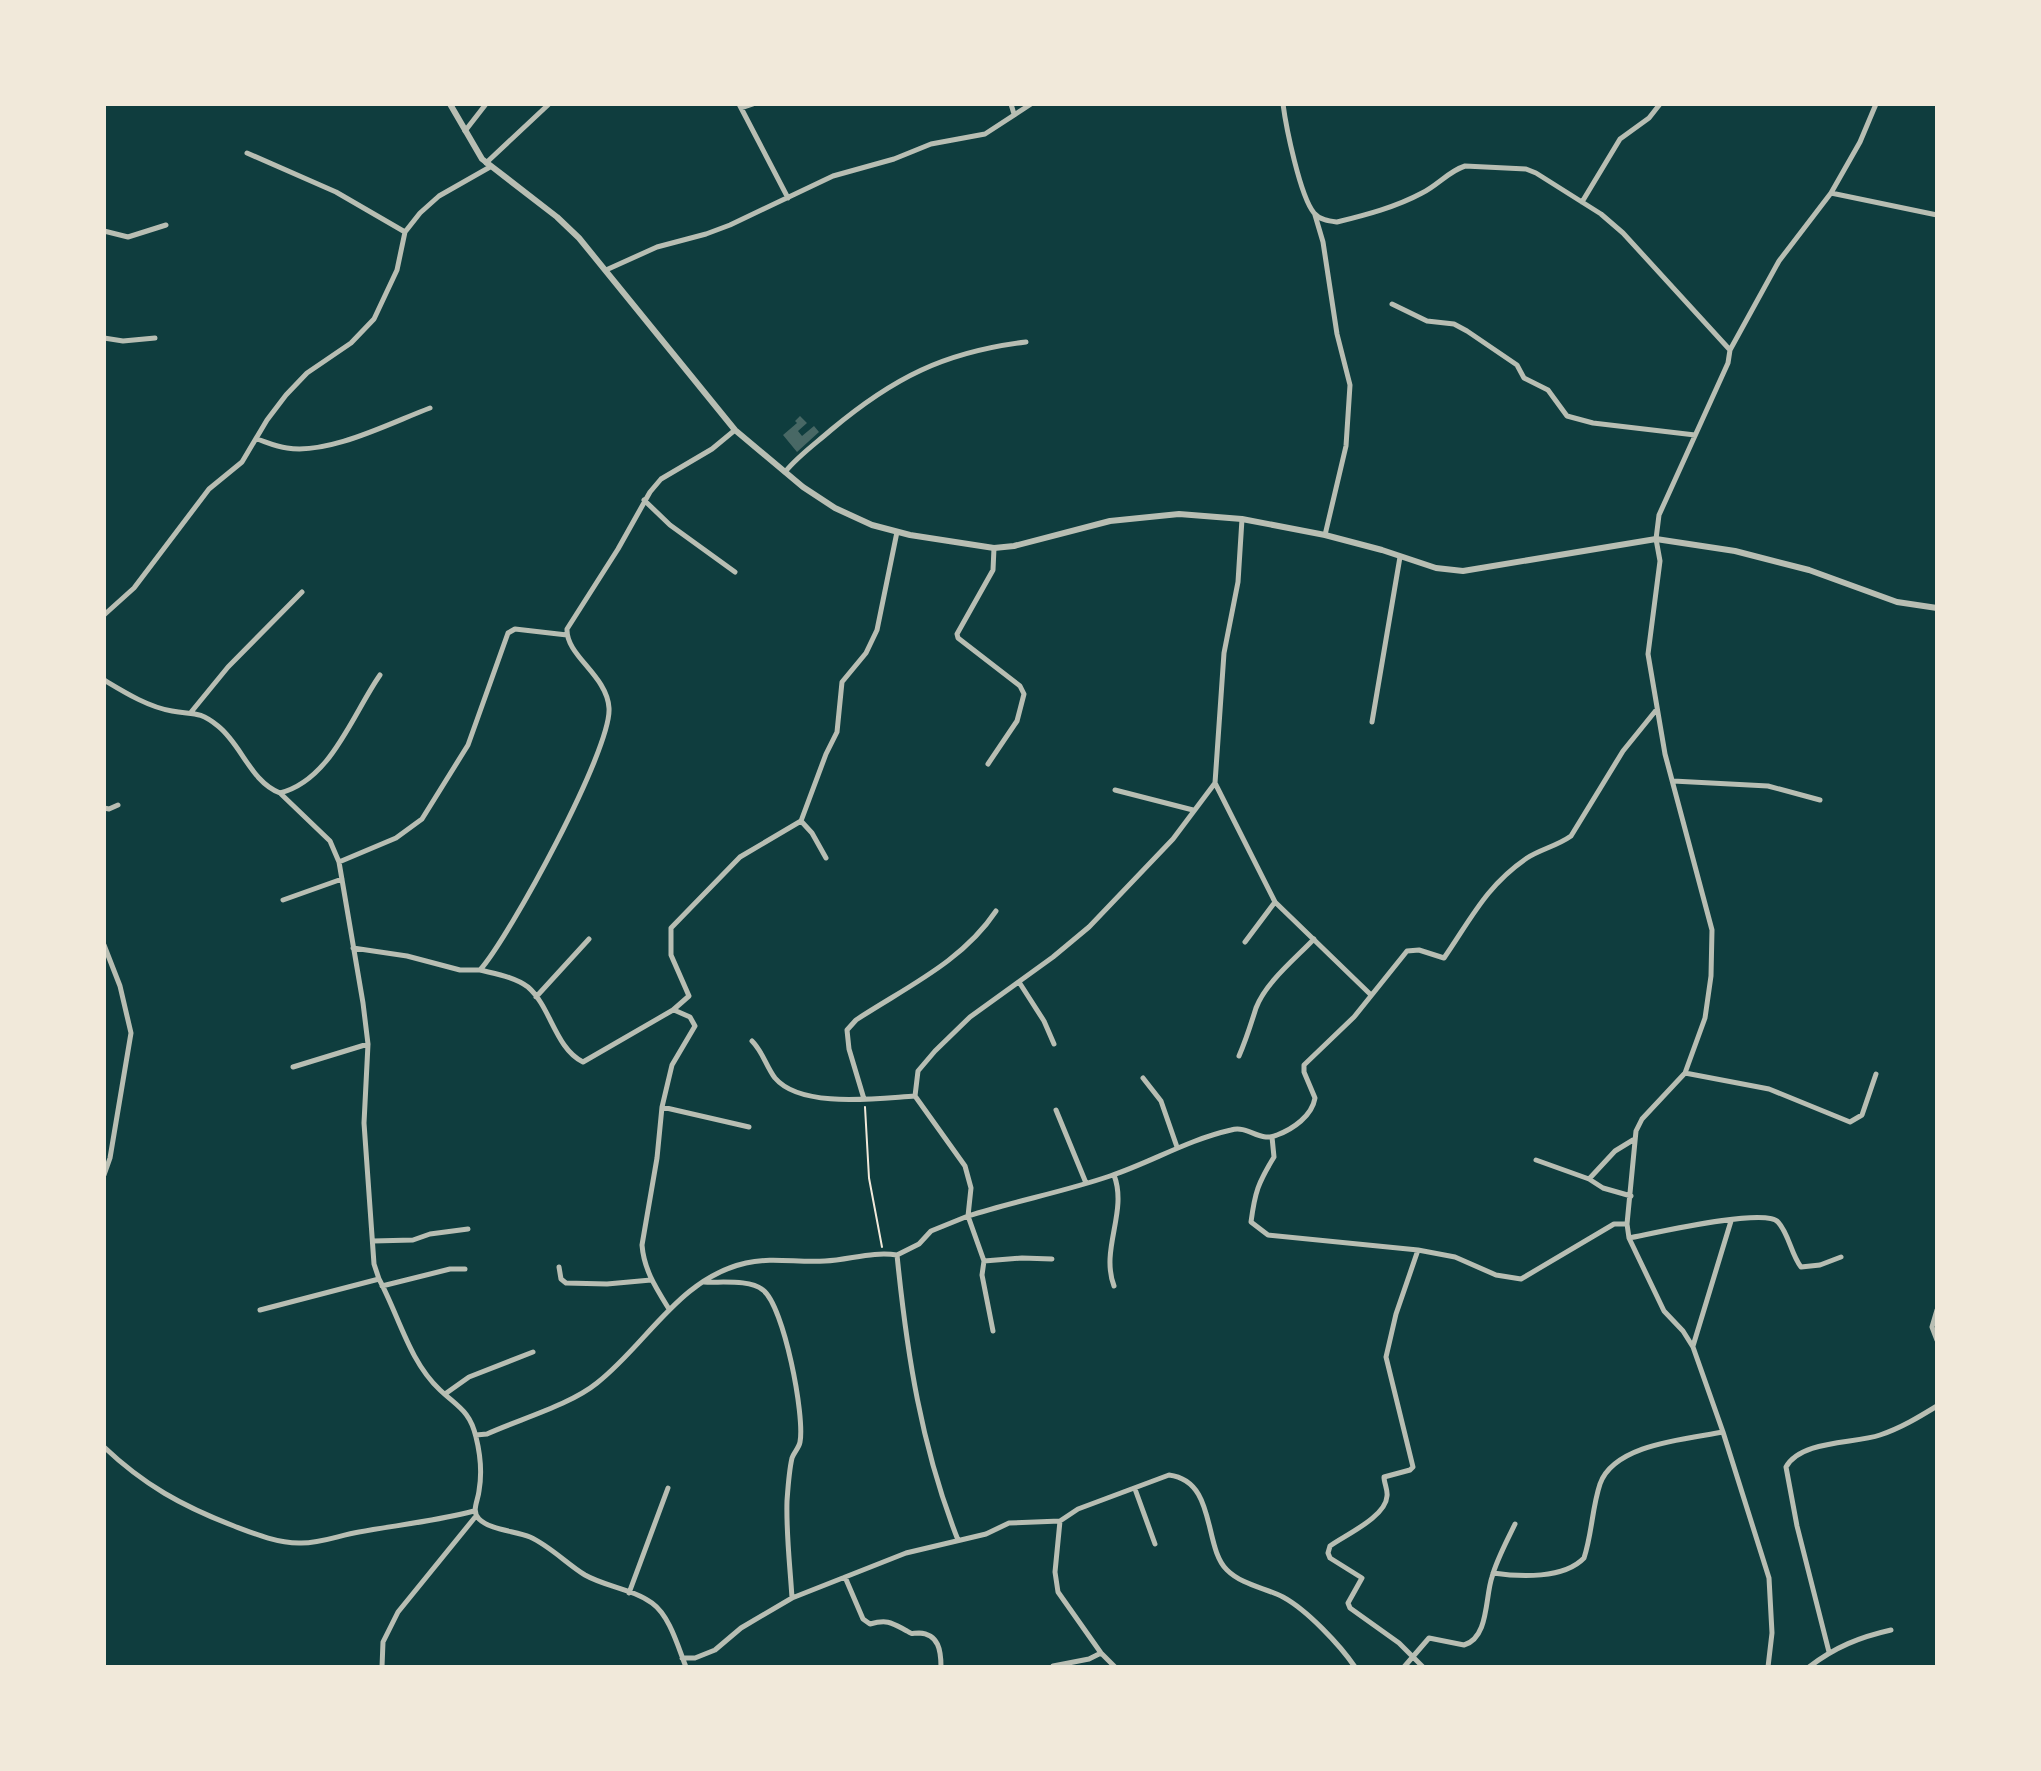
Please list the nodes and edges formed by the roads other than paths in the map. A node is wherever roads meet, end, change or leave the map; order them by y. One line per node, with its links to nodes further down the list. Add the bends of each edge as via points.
1 (450, 104): 12 (street)
2 (486, 104): 12 (street)
3 (549, 104): 14 (street)
4 (753, 104): 10 (street)
5 (1011, 104): 11 (street)
6 (1031, 104): 11 (street)
7 (1283, 104): 18 (street, via 1291,149)
8 (1660, 104): 17 (street, via 1615,145)
9 (1876, 104): 15 (street)
10 (740, 106): 16 (street)
11 (1014, 114): 16 (street, via 985,134 931,144 833,176)
12 (465, 131): 14 (street)
13 (247, 153): 22 (street, via 336,192)
14 (488, 165): 22 (street, via 439,196); 23 (street, via 557,217)
15 (1831, 193): 19 (street); 28 (street, via 1774,268)
16 (788, 198): 23 (street, via 718,230 647,250)
17 (1582, 202): 18 (street, via 1526,169 1465,166 1425,192 1377,211 1337,222); 28 (street, via 1623,233)
18 (1314, 213): 37 (street, via 1350,385 1346,446)
19 (1937, 215)
20 (166, 225): 21 (street, via 128,237)
21 (104, 231)
22 (405, 232): 32 (street, via 394,280 374,319 351,343 307,373 276,407)
23 (606, 270): 30 (street)
24 (1392, 304): 31 (street, via 1427,321 1467,331 1517,365 1524,378 1548,390 1567,416)
25 (104, 338): 26 (street)
26 (155, 338)
27 (1026, 342): 33 (street, via 956,355 907,375 854,411)
28 (1730, 350): 31 (street)
29 (430, 408): 32 (street, via 313,448 287,449)
30 (735, 430): 33 (street); 34 (street, via 661,479)
31 (1695, 435): 38 (street, via 1659,515)
32 (257, 439): 44 (street, via 242,462 209,489 134,588)
33 (785, 472): 36 (street, via 851,517)
34 (644, 500): 41 (street); 45 (street)
35 (1242, 519): 37 (street); 39 (street, via 1159,514); 53 (street, via 1238,582 1224,653)
36 (897, 532): 39 (street); 60 (street, via 877,630 842,682 837,732)
37 (1325, 535): 40 (street)
38 (1656, 539): 40 (street, via 1463,571); 43 (street, via 1749,554 1897,602); 48 (street, via 1660,561 1648,654)
39 (994, 548): 51 (street, via 993,570 957,634 1024,694 1017,721)
40 (1400, 557): 50 (street)
41 (735, 572)
42 (302, 592): 49 (street)
43 (1937, 608)
44 (104, 615)
45 (567, 635): 62 (street, via 515,629 508,633 468,745 422,819 396,838); 72 (street, via 605,690 608,723 556,842 499,946)
46 (380, 675): 55 (street, via 316,772 296,789)
47 (104, 680): 49 (street, via 171,711)
48 (1658, 708): 52 (street); 74 (street, via 1623,751 1571,836 1531,856 1487,892 1444,958 1407,951)
49 (192, 711): 55 (street, via 226,733 262,782)
50 (1372, 722)
51 (988, 764)
52 (1673, 781): 56 (street, via 1768,786); 82 (street, via 1712,930 1705,1018)
53 (1215, 783): 59 (street); 65 (street)
54 (1115, 790): 59 (street)
55 (280, 793): 62 (street, via 330,841)
56 (1820, 800)
57 (118, 805): 58 (street)
58 (104, 808)
59 (1193, 810): 73 (street, via 1109,907)
60 (801, 821): 61 (street); 76 (street, via 740,857 675,922 669,948 689,993)
61 (826, 858)
62 (339, 862): 63 (street)
63 (342, 879): 64 (street); 71 (street)
64 (283, 900)
65 (1275, 902): 68 (street); 69 (street)
66 (996, 911): 86 (street, via 962,951 847,1030)
67 (589, 939): 75 (street)
68 (1314, 939): 74 (street); 80 (street, via 1256,1008)
69 (1245, 942)
70 (104, 945): 94 (street, via 131,1033)
71 (353, 948): 72 (street); 78 (street)
72 (480, 970): 75 (street, via 515,980)
73 (1019, 982): 79 (street); 85 (street, via 970,1017 935,1051 918,1071)
74 (1370, 994): 90 (street, via 1304,1065 1315,1093 1312,1109)
75 (536, 997): 76 (street, via 565,1045 583,1062)
76 (673, 1010): 87 (street, via 690,1017 695,1026 672,1065)
77 (752, 1041): 86 (street, via 786,1088 818,1098)
78 (368, 1044): 81 (street); 104 (street, via 364,1123)
79 (1054, 1044)
80 (1239, 1056)
81 (293, 1067)
82 (1685, 1073): 83 (street, via 1769,1089 1850,1122 1862,1115); 91 (street, via 1642,1119)
83 (1876, 1074)
84 (1143, 1078): 92 (street, via 1161,1101)
85 (915, 1096): 86 (street); 99 (street, via 965,1166 971,1188)
86 (864, 1099)
87 (662, 1107): 89 (street); 112 (street, via 642,1245)
88 (1056, 1110): 97 (street)
89 (749, 1127)
90 (1272, 1137): 92 (street, via 1236,1128); 105 (street, via 1274,1157 1262,1172 1254,1200 1255,1228 1268,1235)
91 (1634, 1140): 96 (street, via 1615,1151); 98 (street)
92 (1177, 1147): 95 (street)
93 (1536, 1160): 96 (street)
94 (104, 1175)
95 (1114, 1175): 97 (street); 115 (street, via 1120,1190 1110,1254)
96 (1589, 1179): 98 (street)
97 (1086, 1183): 99 (street)
98 (1631, 1196): 101 (street)
99 (968, 1216): 106 (street, via 931,1231); 109 (street)
100 (1731, 1221): 103 (street); 107 (street, via 1776,1220 1801,1267); 121 (street)
101 (1627, 1224): 103 (street); 105 (street, via 1614,1224 1521,1279)
102 (468, 1229): 104 (street, via 413,1240)
103 (1629, 1238): 121 (street, via 1664,1311)
104 (373, 1241): 114 (street)
105 (1418, 1250): 142 (street, via 1386,1357 1413,1465 1383,1478 1383,1504 1328,1553 1362,1578 1350,1608)
106 (897, 1255): 113 (street, via 747,1262); 133 (street, via 917,1409)
107 (1841, 1257)
108 (1052, 1259): 109 (street)
109 (984, 1261): 119 (street)
110 (559, 1267): 112 (street, via 566,1283)
111 (465, 1269): 114 (street)
112 (651, 1280): 116 (street)
113 (703, 1282): 116 (street); 138 (street, via 762,1289 782,1327 800,1421 786,1538)
114 (381, 1283): 117 (street); 123 (street, via 418,1361)
115 (1114, 1286)
116 (669, 1309): 126 (street, via 605,1376 578,1396)
117 (260, 1310)
118 (1937, 1310): 120 (street, via 1932,1327)
119 (993, 1331)
120 (1937, 1340)
121 (1693, 1347): 125 (street)
122 (533, 1352): 123 (street, via 488,1368)
123 (445, 1394): 126 (street, via 467,1414)
124 (1937, 1406): 140 (street, via 1895,1430 1799,1454 1786,1467)
125 (1723, 1432): 135 (street, via 1637,1451 1610,1468 1600,1485 1584,1558 1577,1564 1541,1574); 152 (street, via 1769,1578)
126 (476, 1435): 130 (street, via 480,1486)
127 (104, 1447): 130 (street, via 180,1504 278,1540 300,1543)
128 (668, 1488): 137 (street)
129 (1135, 1489): 131 (street); 134 (street); 149 (street, via 1178,1476 1197,1492 1227,1570 1294,1604)
130 (475, 1513): 137 (street, via 489,1525 536,1540 588,1577); 145 (street, via 398,1612 383,1642)
131 (1060, 1521): 133 (street, via 1009,1523); 141 (street, via 1058,1592)
132 (1515, 1524): 135 (street)
133 (958, 1540): 136 (street)
134 (1155, 1544)
135 (1493, 1573): 142 (street, via 1481,1626 1471,1643 1429,1638)
136 (845, 1577): 138 (street); 147 (street, via 863,1619 870,1624 889,1620 909,1633 929,1635 941,1650)
137 (629, 1593): 143 (street, via 658,1609)
138 (792, 1598): 143 (street, via 715,1650)
139 (1891, 1630): 140 (street)
140 (1829, 1652): 153 (street)
141 (1101, 1653): 144 (street); 148 (street)
142 (1413, 1657): 150 (street); 151 (street)
143 (682, 1658): 146 (street)
144 (1053, 1666)
145 (382, 1667)
146 (686, 1667)
147 (941, 1667)
148 (1115, 1667)
149 (1355, 1667)
150 (1404, 1667)
151 (1423, 1667)
152 (1768, 1667)
153 (1809, 1667)

